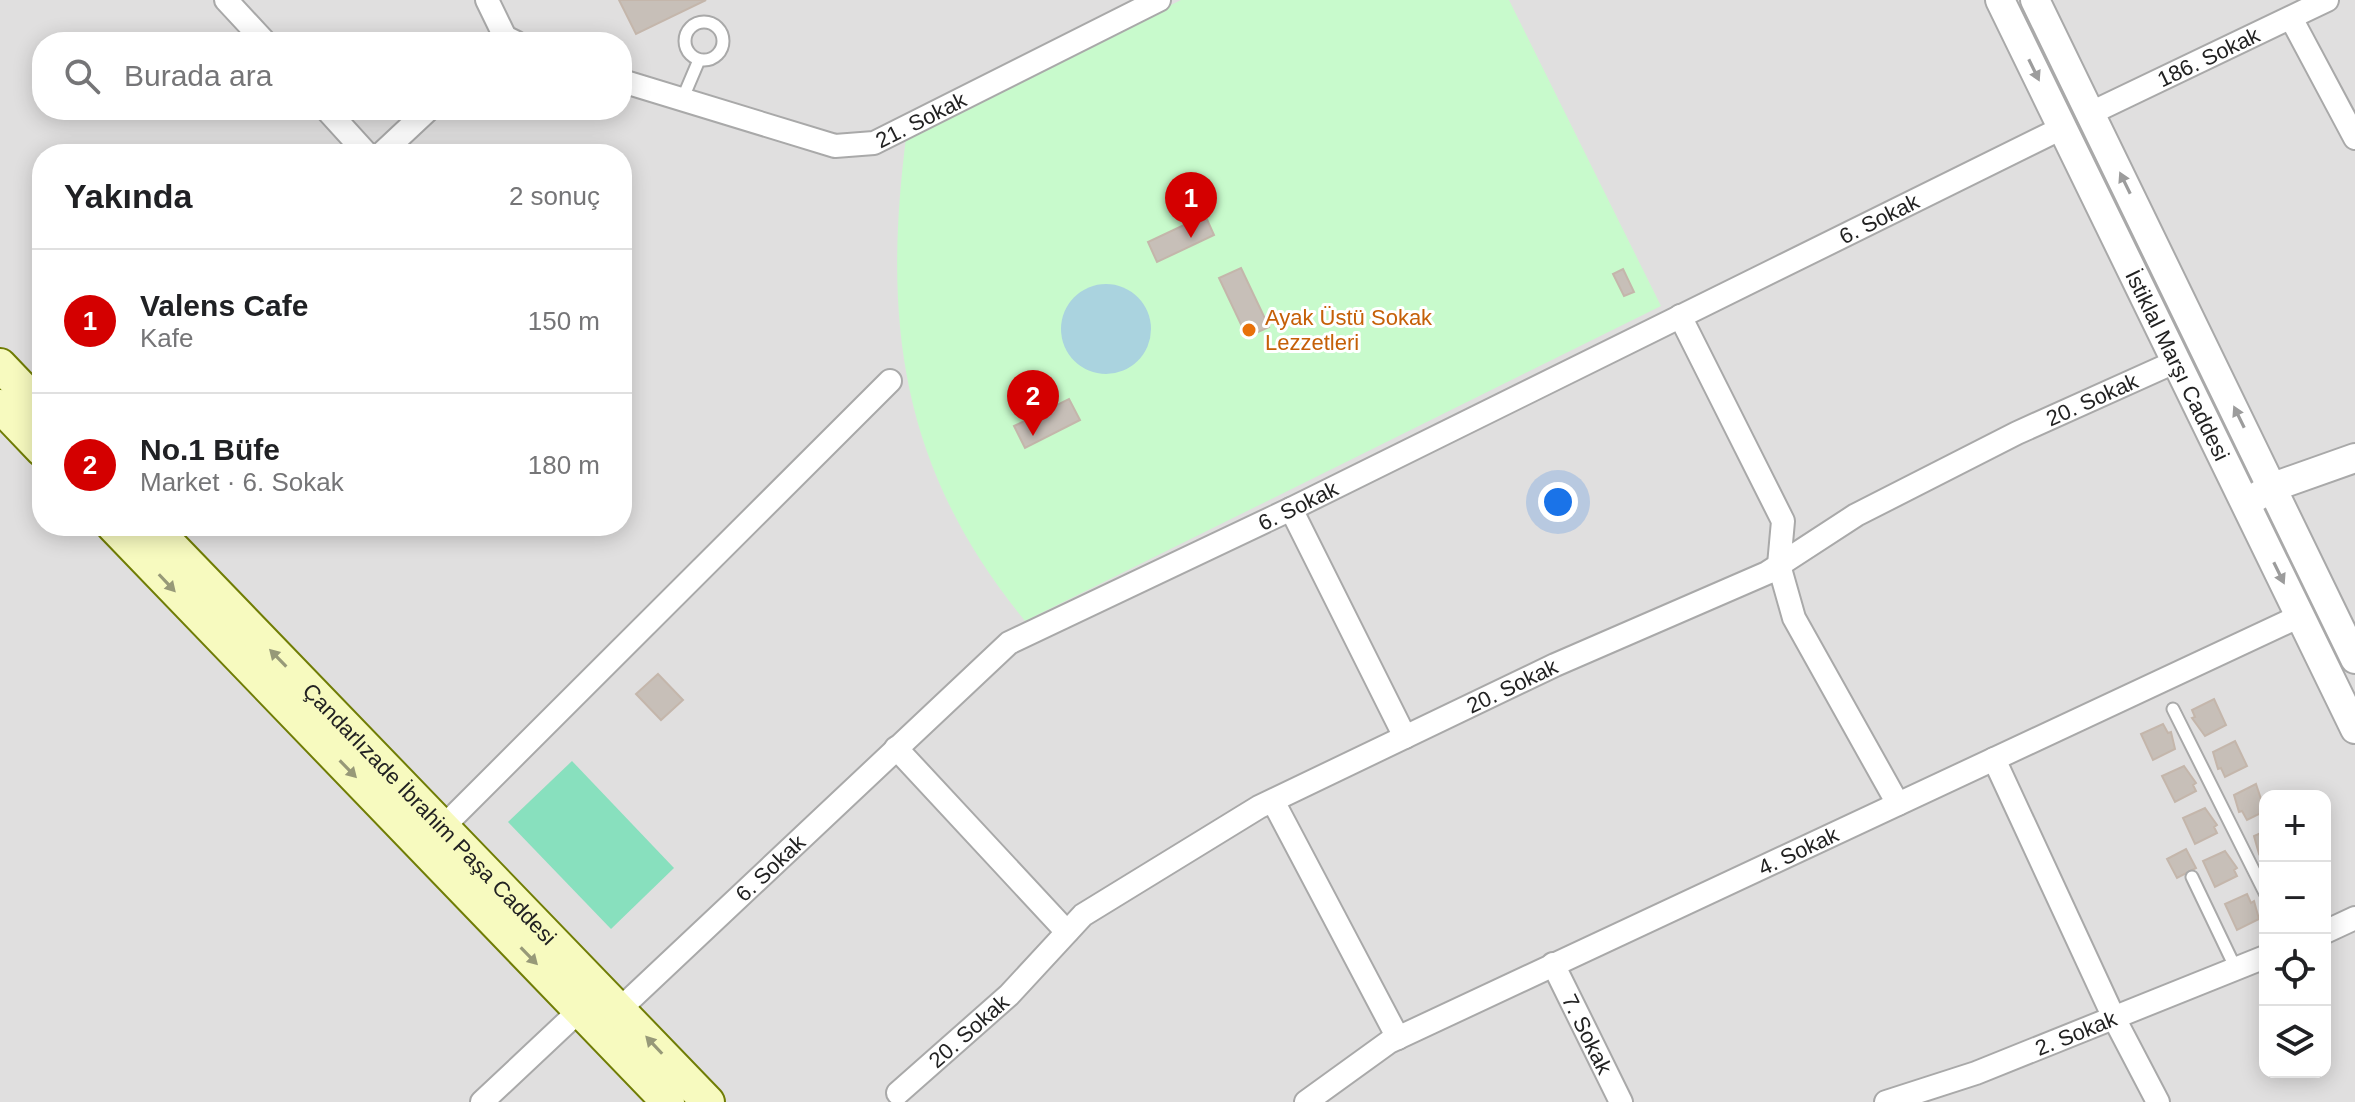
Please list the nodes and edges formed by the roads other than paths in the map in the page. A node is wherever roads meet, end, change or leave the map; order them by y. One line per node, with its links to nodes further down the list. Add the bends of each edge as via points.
1 (226, 0): 8 (street)
2 (487, 0): 9 (street)
3 (1159, 0): 12 (street, 21. Sokak, via 874,143 835,146)
4 (2000, 0): 16 (street, İstiklal Marşı Caddesi, one-way to 16)
5 (2035, 0): 13 (street, İstiklal Marşı Caddesi)
6 (2327, 0): 7 (street, 186. Sokak)
7 (2291, 18): 13 (street, 186. Sokak); 17 (street)
8 (256, 32)
9 (502, 32)
10 (699, 60): 12 (lane)
11 (632, 84): 12 (street, 21. Sokak)
12 (682, 101)
13 (2091, 113): 28 (street, İstiklal Marşı Caddesi, one-way to 13)
14 (336, 120): 18 (street)
15 (417, 120): 19 (street)
16 (2062, 128): 20 (street, 6. Sokak); 21 (street, İstiklal Marşı Caddesi)
17 (2355, 138)
18 (358, 144)
19 (392, 144)
20 (1680, 316): 30 (street, 6. Sokak); 33 (street, via 1783,521)
21 (2177, 361): 29 (street, İstiklal Marşı Caddesi); 33 (street, 20. Sokak, via 1883,501)
22 (0, 365): 24 (main road)
23 (890, 381): 43 (street)
24 (32, 399)
25 (0, 406): 26 (main road)
26 (32, 440)
27 (2355, 458): 28 (street)
28 (2273, 487): 29 (street); 35 (street, İstiklal Marşı Caddesi)
29 (2245, 503): 34 (street, İstiklal Marşı Caddesi, one-way to 34)
30 (1291, 509): 38 (street); 39 (street, 6. Sokak, via 1009,643)
31 (123, 536): 53 (main road, Çandarlızade İbrahim Paşa Caddesi, one-way to 53)
32 (162, 536): 43 (main road, Çandarlızade İbrahim Paşa Caddesi, one-way to 32)
33 (1779, 565): 38 (street, 20. Sokak); 42 (street, via 1794,618)
34 (2300, 616): 37 (street, İstiklal Marşı Caddesi); 40 (street, 4. Sokak)
35 (2355, 659)
36 (2173, 709): 45 (lane)
37 (2355, 729)
38 (1405, 737): 41 (street, 20. Sokak)
39 (896, 748): 48 (street); 52 (street, 6. Sokak)
40 (1994, 759): 42 (street, 4. Sokak); 54 (street)
41 (1273, 801): 48 (street, 20. Sokak, via 1083,915); 55 (street)
42 (1898, 804): 50 (street, 4. Sokak)
43 (443, 827): 52 (main road, Çandarlızade İbrahim Paşa Caddesi)
44 (2192, 877): 51 (lane)
45 (2259, 881)
46 (2355, 918): 47 (street)
47 (2331, 929)
48 (1067, 932): 56 (street, 20. Sokak, via 1009,995)
49 (2259, 959): 51 (street, 2. Sokak)
50 (1553, 964): 55 (street, 4. Sokak); 61 (street, 7. Sokak)
51 (2236, 969): 54 (street, 2. Sokak)
52 (620, 1009): 59 (main road, Çandarlızade İbrahim Paşa Caddesi, one-way to 52)
53 (580, 1010): 57 (street); 58 (main road, Çandarlızade İbrahim Paşa Caddesi)
54 (2114, 1018): 62 (street, 2. Sokak); 63 (street)
55 (1398, 1038): 60 (street, 4. Sokak)
56 (898, 1093)
57 (482, 1102)
58 (668, 1102)
59 (708, 1102)
60 (1306, 1102)
61 (1621, 1102)
62 (1886, 1102)
63 (2158, 1102)

